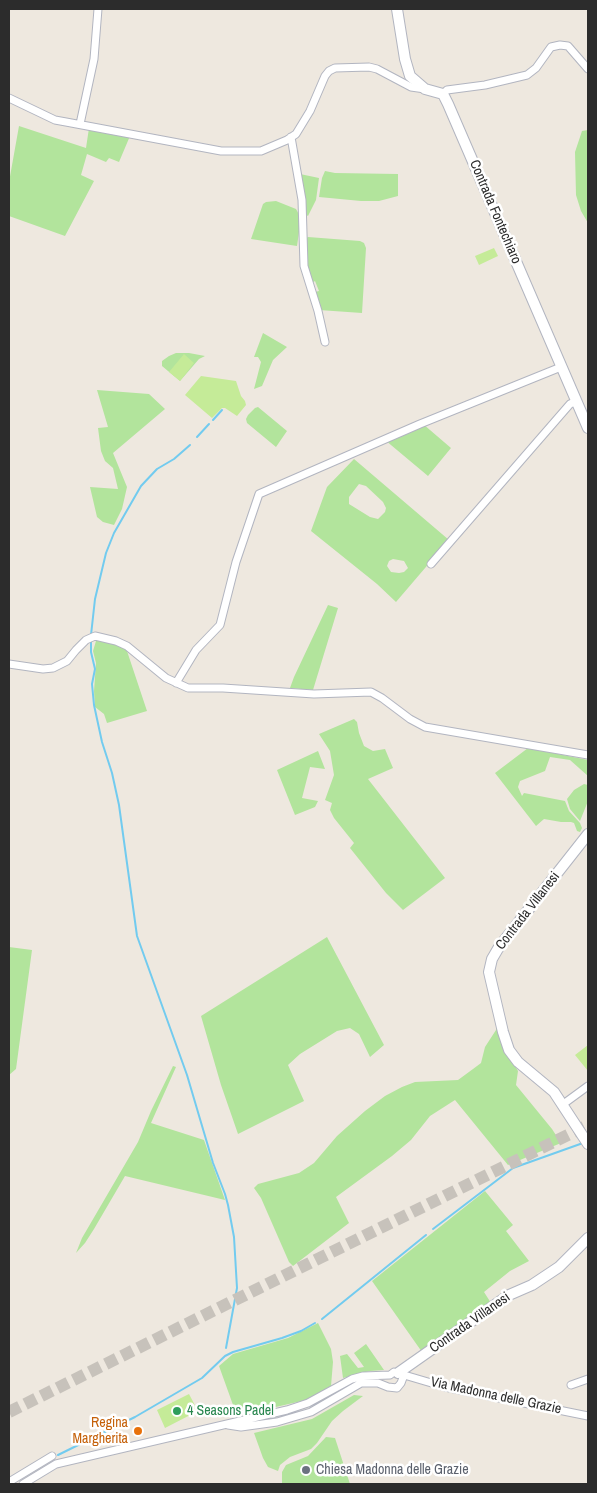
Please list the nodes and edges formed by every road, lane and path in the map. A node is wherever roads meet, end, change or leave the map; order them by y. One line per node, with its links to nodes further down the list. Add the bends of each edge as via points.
1 (98, 9): 7 (street, via 94,59)
2 (397, 9): 4 (street, via 410,76)
3 (588, 68): 5 (street, via 568,46 560,44 552,47 536,68 526,75 447,90)
4 (425, 89): 5 (street); 8 (street, via 411,87 369,67 335,68 325,76 310,111)
5 (442, 94): 10 (street, Contrada Fontechiaro)
6 (9, 98): 7 (street, via 55,120)
7 (80, 124): 8 (street, via 221,151 261,151)
8 (291, 137): 9 (street, via 302,200 304,266)
9 (325, 342)
10 (562, 367): 11 (street, Contrada Fontechiaro); 15 (street, via 259,494 236,562 220,625 196,650)
11 (577, 401): 12 (street, Contrada Fontechiaro); 13 (street, via 570,404)
12 (588, 428)
13 (431, 564)
14 (9, 664): 15 (street, via 53,668 67,661 81,645 95,636 127,646)
15 (176, 683): 16 (street, via 188,688 314,694 371,692 425,727)
16 (588, 755)
17 (588, 834): 19 (street, Contrada Villanesi, via 499,947 489,972 509,1050 518,1062 554,1092)
18 (588, 1086): 19 (street)
19 (562, 1105): 20 (street, Contrada Villanesi)
20 (588, 1144)
21 (588, 1238): 22 (street, Contrada Villanesi, via 558,1267 509,1295)
22 (397, 1374): 24 (street); 24 (street, via 397,1388); 26 (street, Via Madonna delle Grazie); 27 (street, Via Madonna delle Grazie, via 352,1379 308,1403)
23 (588, 1379): 25 (street)
24 (384, 1385): 27 (street, via 361,1383 311,1412 278,1422 241,1427)
25 (572, 1385)
26 (588, 1416)
27 (221, 1424): 30 (street, Via Madonna delle Grazie, via 56,1464)
28 (52, 1456): 29 (street)
29 (9, 1482)
30 (23, 1484)

